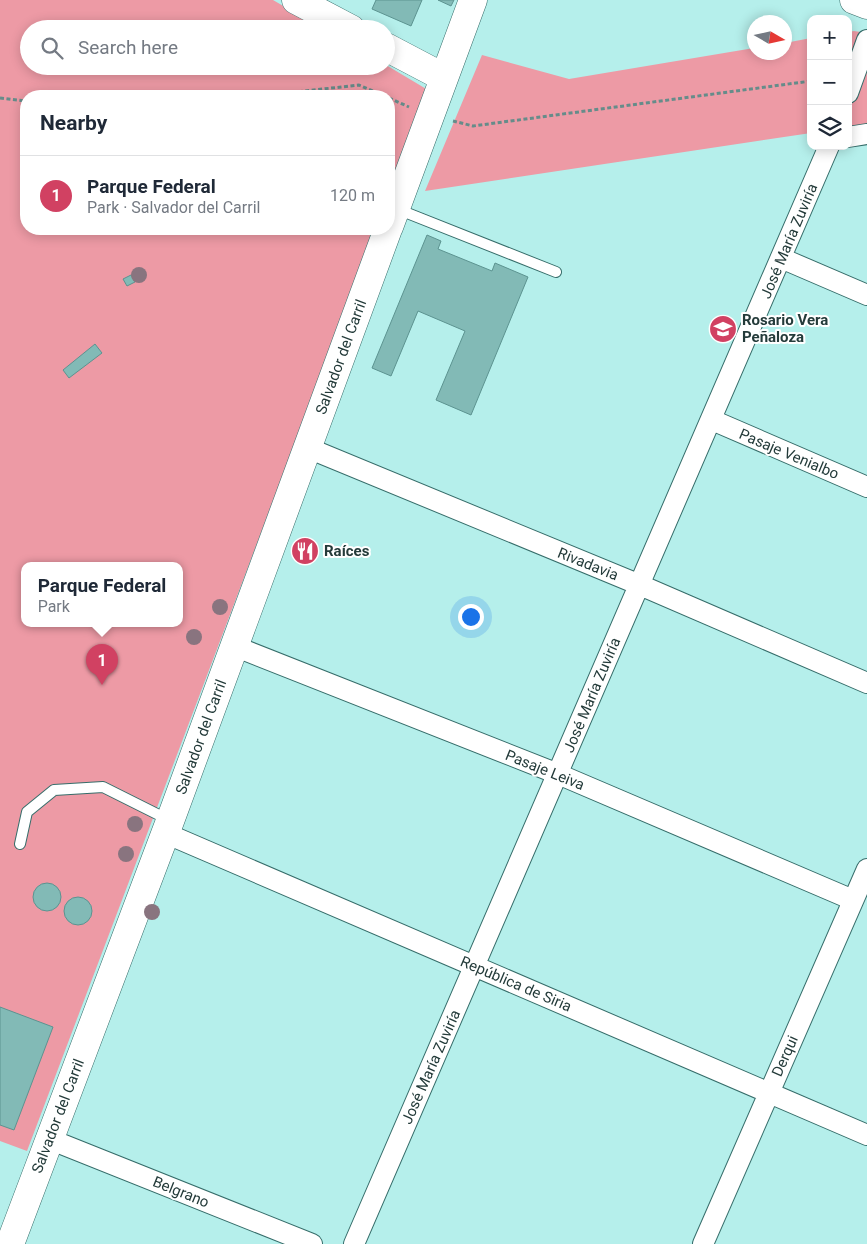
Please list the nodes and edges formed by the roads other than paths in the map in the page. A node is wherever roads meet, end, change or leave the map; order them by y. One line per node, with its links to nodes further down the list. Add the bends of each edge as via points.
1 (296, 0): 5 (main road)
2 (473, 0): 8 (main road, Salvador del Carril)
3 (854, 0): 4 (main road)
4 (867, 5)
5 (334, 20)
6 (867, 40): 9 (street)
7 (395, 52): 8 (main road)
8 (443, 77): 13 (main road, Salvador del Carril)
9 (852, 82)
10 (867, 134): 11 (street)
11 (852, 136)
12 (827, 150): 16 (street, José María Zuviría)
13 (395, 211)
14 (395, 223): 17 (lane)
15 (386, 235): 20 (main road, Salvador del Carril)
16 (781, 258): 18 (street); 19 (street, José María Zuviría)
17 (556, 272)
18 (867, 295)
19 (712, 420): 21 (street, Pasaje Venialbo); 22 (street, José María Zuviría)
20 (308, 448): 22 (street, Rivadavia); 23 (main road, Salvador del Carril)
21 (867, 487)
22 (640, 585): 24 (street, Rivadavia); 25 (street, José María Zuviría)
23 (234, 646): 25 (street, Pasaje Leiva); 26 (main road, Salvador del Carril)
24 (867, 683)
25 (558, 774): 29 (street, Pasaje Leiva); 30 (street, José María Zuviría)
26 (167, 827): 27 (lane, via 103,788 54,790 27,812); 30 (street, República de Siria); 33 (main road, Salvador del Carril)
27 (20, 844)
28 (867, 869): 29 (street, Derqui)
29 (853, 900): 31 (street, Derqui)
30 (475, 966): 31 (street, República de Siria); 36 (street, José María Zuviría)
31 (769, 1093): 32 (street, República de Siria); 37 (street, Derqui)
32 (867, 1135)
33 (49, 1139): 34 (main road, Salvador del Carril); 35 (street, Belgrano)
34 (10, 1244)
35 (312, 1244)
36 (354, 1244)
37 (703, 1244)

